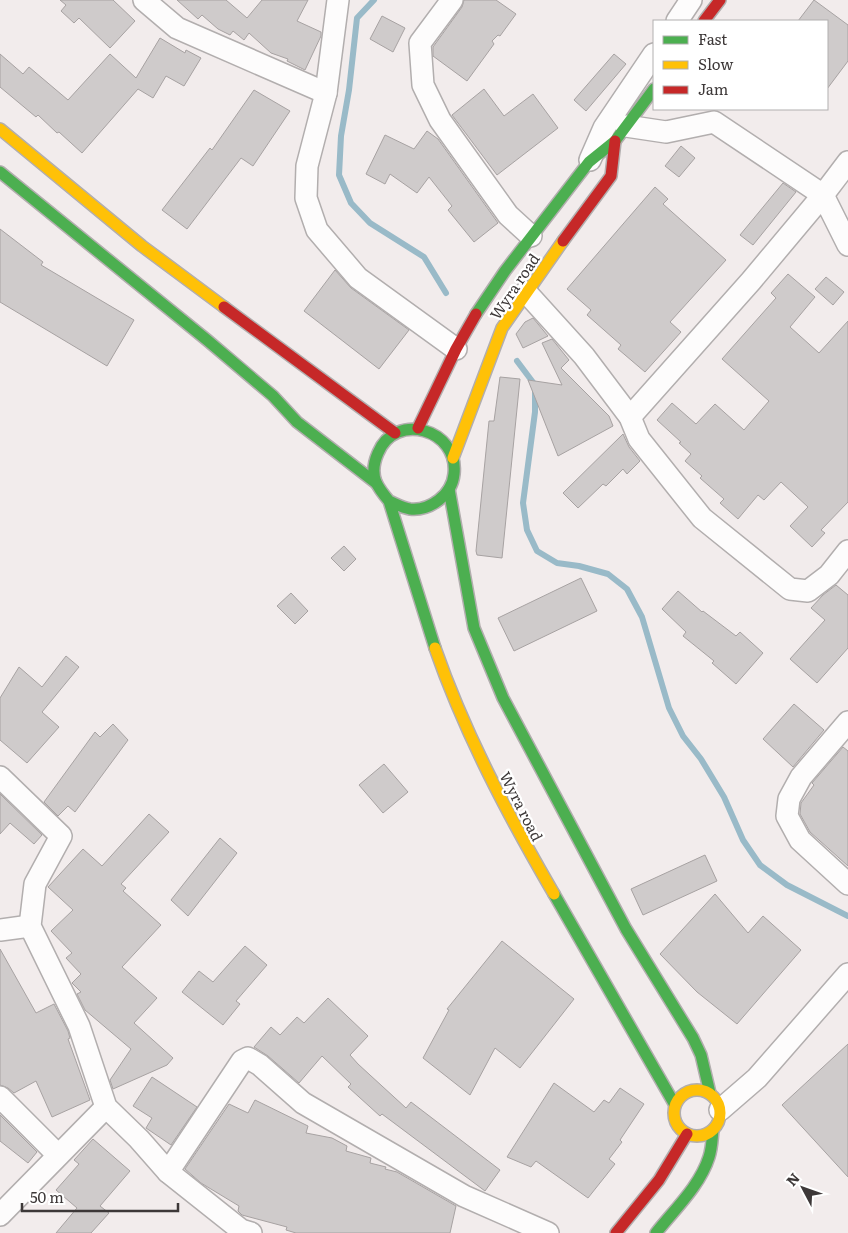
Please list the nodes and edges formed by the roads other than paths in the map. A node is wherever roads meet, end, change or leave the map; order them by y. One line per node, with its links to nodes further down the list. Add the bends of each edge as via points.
1 (144, 0): 10 (street, via 178,28)
2 (338, 0): 10 (street)
3 (452, 0): 17 (street, via 420,44 422,85 440,120 508,215)
4 (691, 0): 6 (street)
5 (720, 0): 7 (main road)
6 (678, 20)
7 (705, 20)
8 (653, 55): 13 (street, via 604,128)
9 (653, 90): 11 (main road)
10 (326, 93): 20 (street, via 307,166 306,198 317,230 358,278)
11 (627, 126): 13 (main road, Wyra road); 16 (street, via 666,132 714,122); 19 (main road, Wyra road, via 611,176)
12 (0, 129): 23 (main road, via 142,246)
13 (588, 162): 17 (main road, Wyra road)
14 (848, 162): 16 (street)
15 (0, 172): 25 (main road, Wyra road, via 244,371 297,422)
16 (822, 195): 18 (street); 21 (street)
17 (531, 236): 20 (main road, Wyra road, via 476,313)
18 (848, 245)
19 (526, 292): 21 (street, via 584,356); 24 (main road, Wyra road, via 502,328)
20 (456, 349): 22 (main road, Wyra road)
21 (630, 417): 28 (street, via 639,438 702,518 790,589 808,591 829,575)
22 (418, 428): 23 (main road); 24 (main road, via 433,433 446,443)
23 (395, 433): 25 (main road, via 376,454)
24 (454, 458): 26 (main road, Wyra road, via 455,474)
25 (376, 483): 27 (main road, Wyra road)
26 (449, 489): 27 (main road, via 433,505 410,509); 38 (main road, Wyra road, via 474,628 533,757 626,928 693,1038 701,1056)
27 (389, 501): 36 (main road, Wyra road, via 434,646 480,757 531,856)
28 (848, 551)
29 (848, 722): 31 (street, via 801,777 789,799 787,816 800,840)
30 (0, 776): 32 (street, via 61,836 35,884)
31 (848, 884)
32 (30, 926): 33 (street); 37 (street, via 79,1026)
33 (0, 930)
34 (848, 974): 38 (street, via 757,1078)
35 (0, 1097): 40 (street)
36 (675, 1105): 38 (main road, via 689,1090 700,1089); 39 (main road, via 673,1116 678,1127)
37 (106, 1106): 40 (street); 41 (street)
38 (714, 1111): 39 (main road, via 705,1134); 46 (main road, via 708,1160)
39 (687, 1134): 45 (main road, via 659,1180)
40 (58, 1155): 42 (street)
41 (168, 1172): 43 (street); 44 (street, via 242,1061 248,1058 303,1103 464,1196)
42 (0, 1215)
43 (244, 1232)
44 (548, 1233)
45 (616, 1233)
46 (656, 1233)

